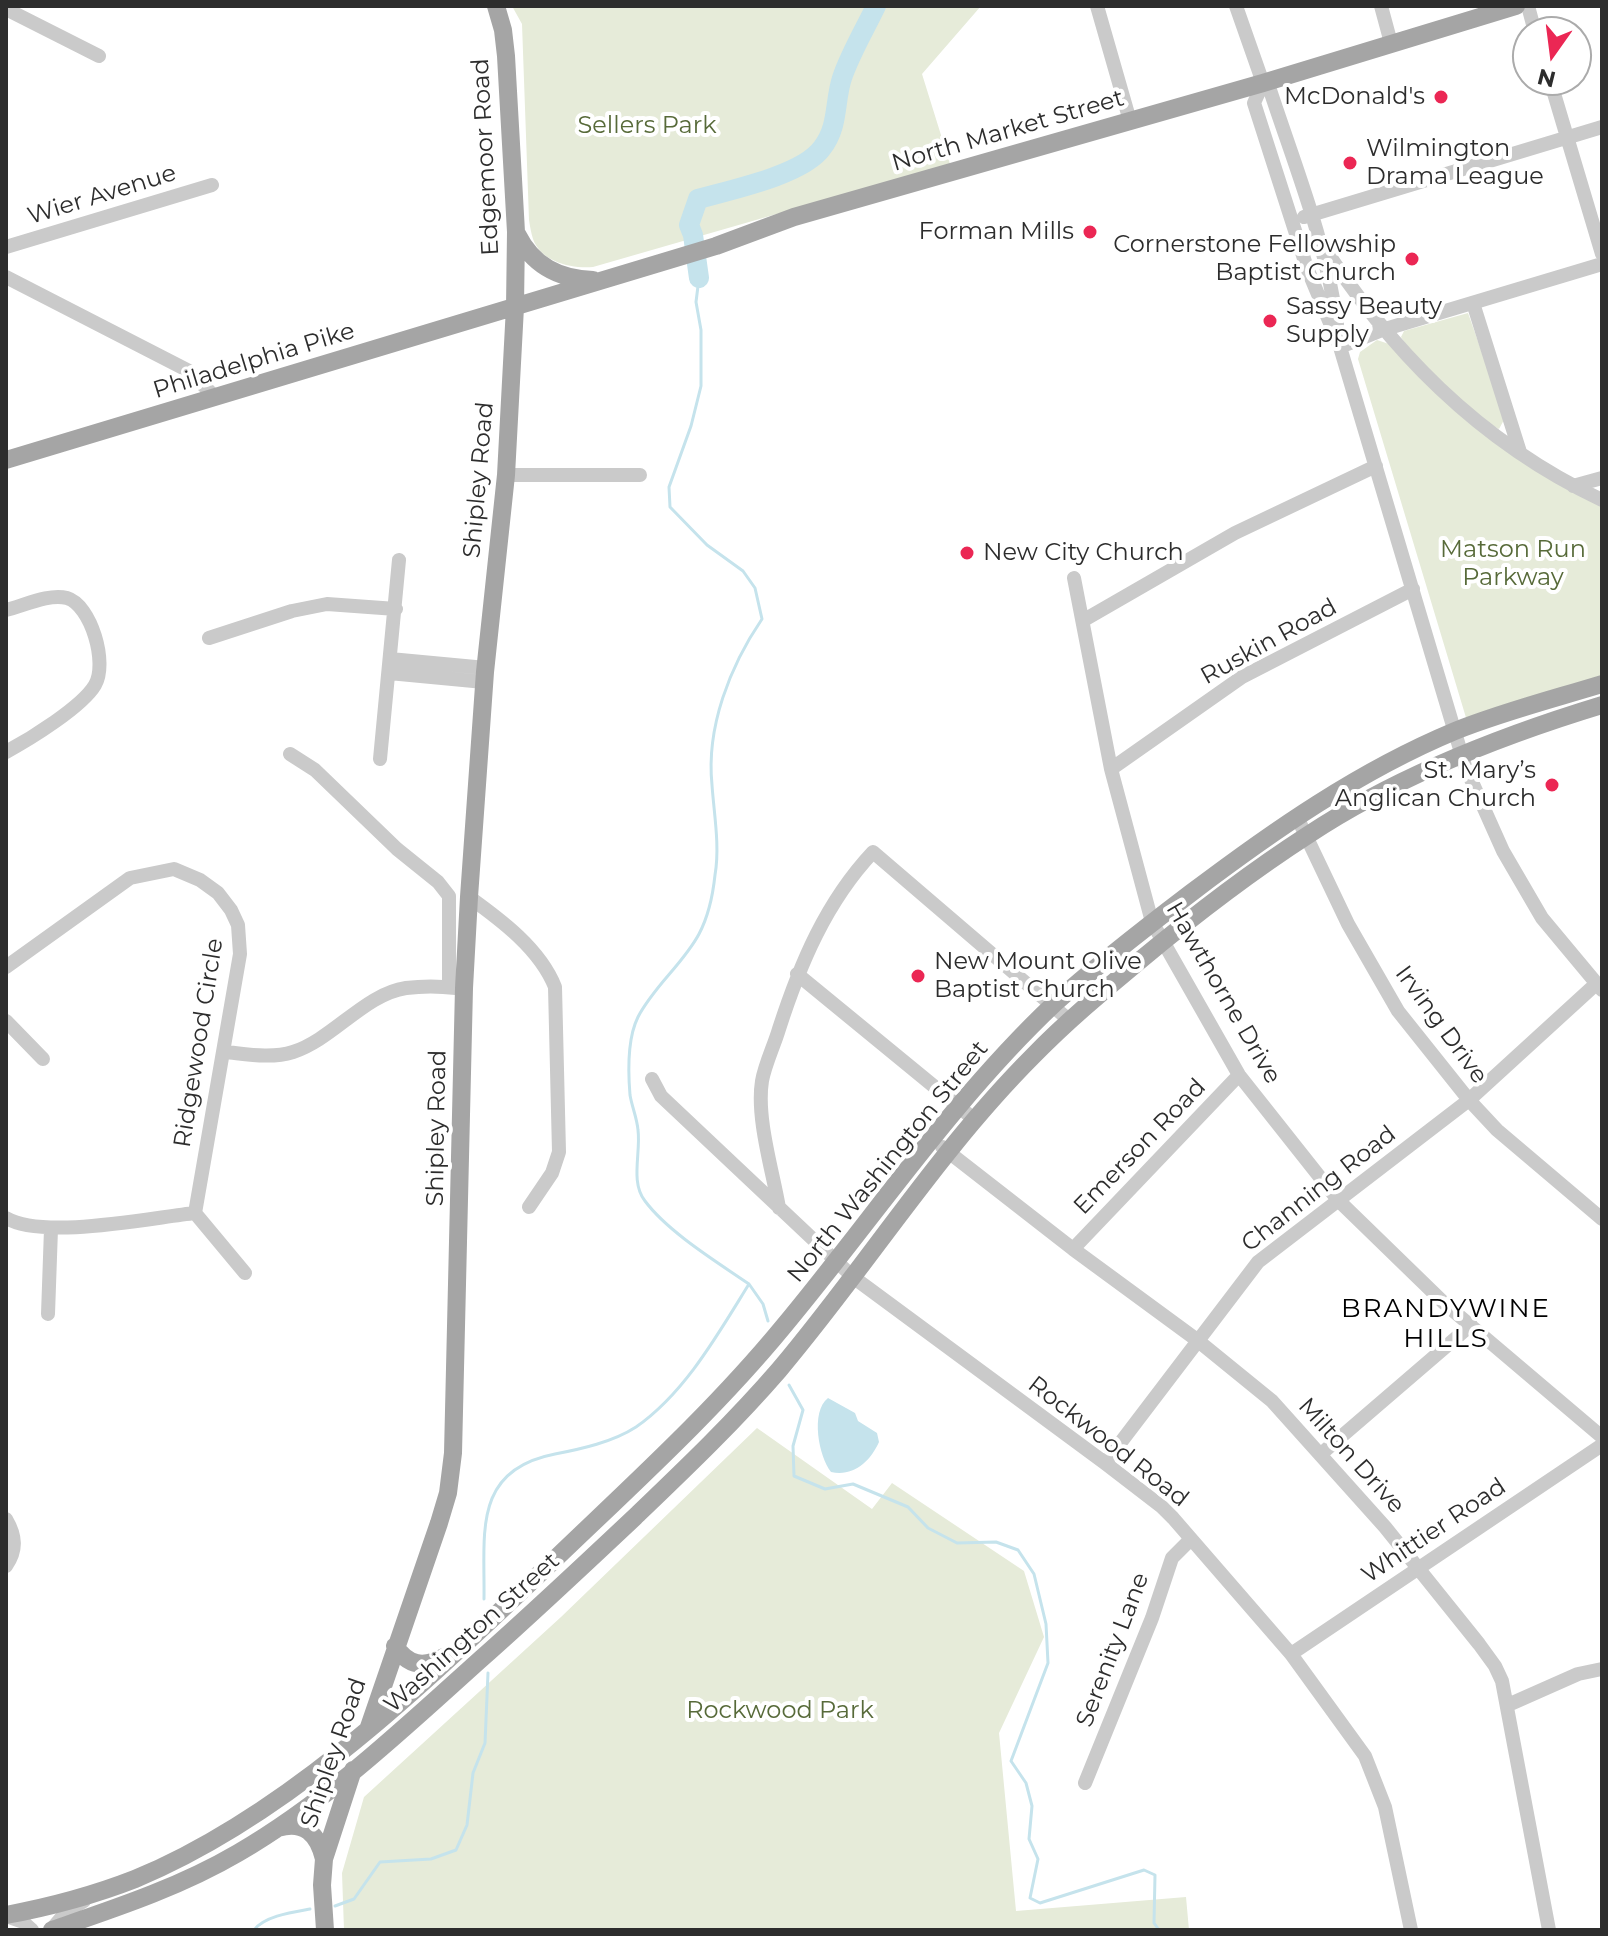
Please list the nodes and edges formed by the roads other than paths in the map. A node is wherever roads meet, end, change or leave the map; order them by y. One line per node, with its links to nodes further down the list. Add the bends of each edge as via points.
1 (496, 6): 17 (main road, Edgemoor Road, via 506,56)
2 (1097, 6): 11 (street)
3 (1236, 6): 9 (street)
4 (1381, 6): 7 (street)
5 (1516, 6): 7 (main road, North Market Street)
6 (6, 9): 8 (street)
7 (1391, 43): 9 (main road, North Market Street)
8 (99, 56)
9 (1263, 83): 11 (main road, North Market Street); 15 (street, via 1270,90); 16 (street, via 1254,103)
10 (1555, 96): 13 (street)
11 (1130, 121): 23 (main road, North Market Street, via 794,217)
12 (1602, 127): 13 (street)
13 (1567, 138): 15 (street); 20 (street)
14 (212, 185): 19 (street, Wier Avenue)
15 (1311, 215): 16 (street); 18 (street)
16 (1291, 222): 27 (street)
17 (516, 232): 23 (main road, via 542,266 567,277); 25 (main road, Edgemoor Road)
18 (1316, 235): 26 (street); 27 (street, via 1334,299)
19 (6, 247)
20 (1602, 254)
21 (1602, 264): 24 (street)
22 (6, 277): 28 (street, via 189,371)
23 (599, 281): 25 (main road, North Market Street)
24 (1473, 303): 26 (street); 29 (street)
25 (515, 307): 28 (main road, Philadelphia Pike); 32 (main road, Shipley Road)
26 (1382, 330): 27 (street); 29 (street, via 1465,412)
27 (1340, 347): 31 (street)
28 (215, 397): 30 (main road, Philadelphia Pike)
29 (1520, 452): 35 (street)
30 (6, 460)
31 (1376, 466): 39 (street); 42 (street, via 1235,533)
32 (506, 475): 33 (street); 45 (main road, Shipley Road)
33 (640, 475)
34 (1602, 478): 35 (street)
35 (1573, 486): 36 (street)
36 (1602, 500)
37 (399, 560): 40 (street)
38 (1074, 578): 42 (street, Hawthorne Drive)
39 (1413, 589): 48 (street); 53 (street, Ruskin Road, via 1242,677)
40 (396, 609): 43 (street, via 327,604); 44 (street)
41 (6, 610): 49 (street, via 57,597 69,599 81,606 101,659 98,681 86,698)
42 (1084, 620): 53 (street, Hawthorne Drive)
43 (209, 638)
44 (390, 666): 45 (street); 52 (street)
45 (485, 675): 56 (main road, Shipley Road)
46 (1602, 684): 48 (main road, North Washington Street)
47 (1602, 705): 51 (main road, North Washington Street, via 1529,727)
48 (1456, 730): 51 (street); 54 (main road, North Washington Street)
49 (6, 752)
50 (290, 754): 62 (street, via 315,770 449,896)
51 (1462, 756): 55 (main road, North Washington Street); 61 (street, via 1542,918)
52 (380, 759)
53 (1111, 769): 57 (street, Hawthorne Drive)
54 (1297, 817): 55 (street, Irving Drive); 57 (main road, North Washington Street)
55 (1306, 836): 58 (main road, North Washington Street); 70 (street, Irving Drive, via 1398,1011)
56 (469, 897): 62 (main road, Shipley Road); 76 (street, via 499,918 548,968 555,987 559,1152)
57 (1152, 922): 58 (street, Hawthorne Drive); 63 (main road, North Washington Street)
58 (1164, 941): 64 (main road, North Washington Street); 68 (street, Hawthorne Drive)
59 (6, 967): 66 (street, Ridgewood Circle, via 130,878 174,869 218,893 238,925 240,954)
60 (797, 974): 63 (street, via 828,910 873,852); 71 (street); 77 (street, via 762,1082)
61 (1599, 987): 70 (street, Channing Road)
62 (456, 988): 66 (street, via 404,988 292,1052); 97 (main road, Shipley Road, via 451,1473)
63 (1053, 1006): 64 (street); 71 (main road, North Washington Street)
64 (1069, 1020): 72 (main road, North Washington Street)
65 (6, 1021): 67 (street)
66 (225, 1052): 78 (street, Ridgewood Circle)
67 (43, 1059)
68 (1239, 1075): 75 (street, Hawthorne Drive); 82 (street, Emerson Road)
69 (652, 1079): 77 (street, Rockwood Road, via 661,1096)
70 (1469, 1100): 75 (street, Channing Road); 80 (street, Irving Drive)
71 (958, 1107): 72 (street); 73 (main road, North Washington Street)
72 (975, 1120): 74 (main road, North Washington Street)
73 (933, 1139): 74 (street, Milton Drive); 83 (main road, North Washington Street)
74 (950, 1152): 82 (street, Milton Drive); 85 (main road, North Washington Street)
75 (1338, 1200): 87 (street, Hawthorne Drive); 88 (street, Channing Road, via 1258,1262)
76 (529, 1207)
77 (779, 1208): 83 (street, Rockwood Road)
78 (195, 1213): 81 (street); 84 (street)
79 (6, 1218): 81 (street)
80 (1602, 1219)
81 (51, 1229): 86 (street)
82 (1073, 1249): 88 (street, Milton Drive)
83 (837, 1261): 85 (street, Rockwood Road); 98 (main road, North Washington Street, via 685,1435)
84 (245, 1273)
85 (853, 1277): 92 (street, Rockwood Road); 103 (main road, Washington Street, via 778,1371 691,1464)
86 (48, 1314)
87 (1471, 1325): 89 (street, Hawthorne Drive); 91 (street)
88 (1197, 1340): 91 (street, Milton Drive, via 1253,1383); 92 (street, Channing Road)
89 (1602, 1437)
90 (1602, 1445): 96 (street, Whittier Road)
91 (1321, 1454): 96 (street, Milton Drive)
92 (1105, 1463): 94 (street, Rockwood Road, via 1162,1507)
93 (6, 1519): 95 (street, via 14,1532 14,1555)
94 (1191, 1539): 99 (street, Rockwood Road); 104 (street, Serenity Lane, via 1172,1558)
95 (6, 1566)
96 (1417, 1569): 99 (street, Whittier Road); 101 (street, Milton Drive, via 1495,1666)
97 (395, 1646): 98 (main road, via 406,1659 423,1665); 102 (main road, Shipley Road)
98 (461, 1647): 102 (main road, North Washington Street)
99 (1291, 1654): 112 (street, Rockwood Road, via 1374,1774)
100 (1602, 1669): 101 (street)
101 (1508, 1705): 113 (street, Milton Drive)
102 (368, 1730): 103 (main road, Shipley Road); 107 (main road, Washington Street, via 251,1818)
103 (352, 1773): 105 (main road, Washington Street); 106 (main road, Shipley Road)
104 (1085, 1783)
105 (275, 1829): 106 (main road, via 307,1829); 110 (main road, Washington Street, via 167,1887)
106 (324, 1859): 111 (main road, Shipley Road)
107 (135, 1879): 108 (main road, Washington Street); 110 (street, via 80,1903)
108 (6, 1916): 109 (street)
109 (32, 1930)
110 (52, 1930)
111 (325, 1930)
112 (1411, 1930)
113 (1549, 1930)

